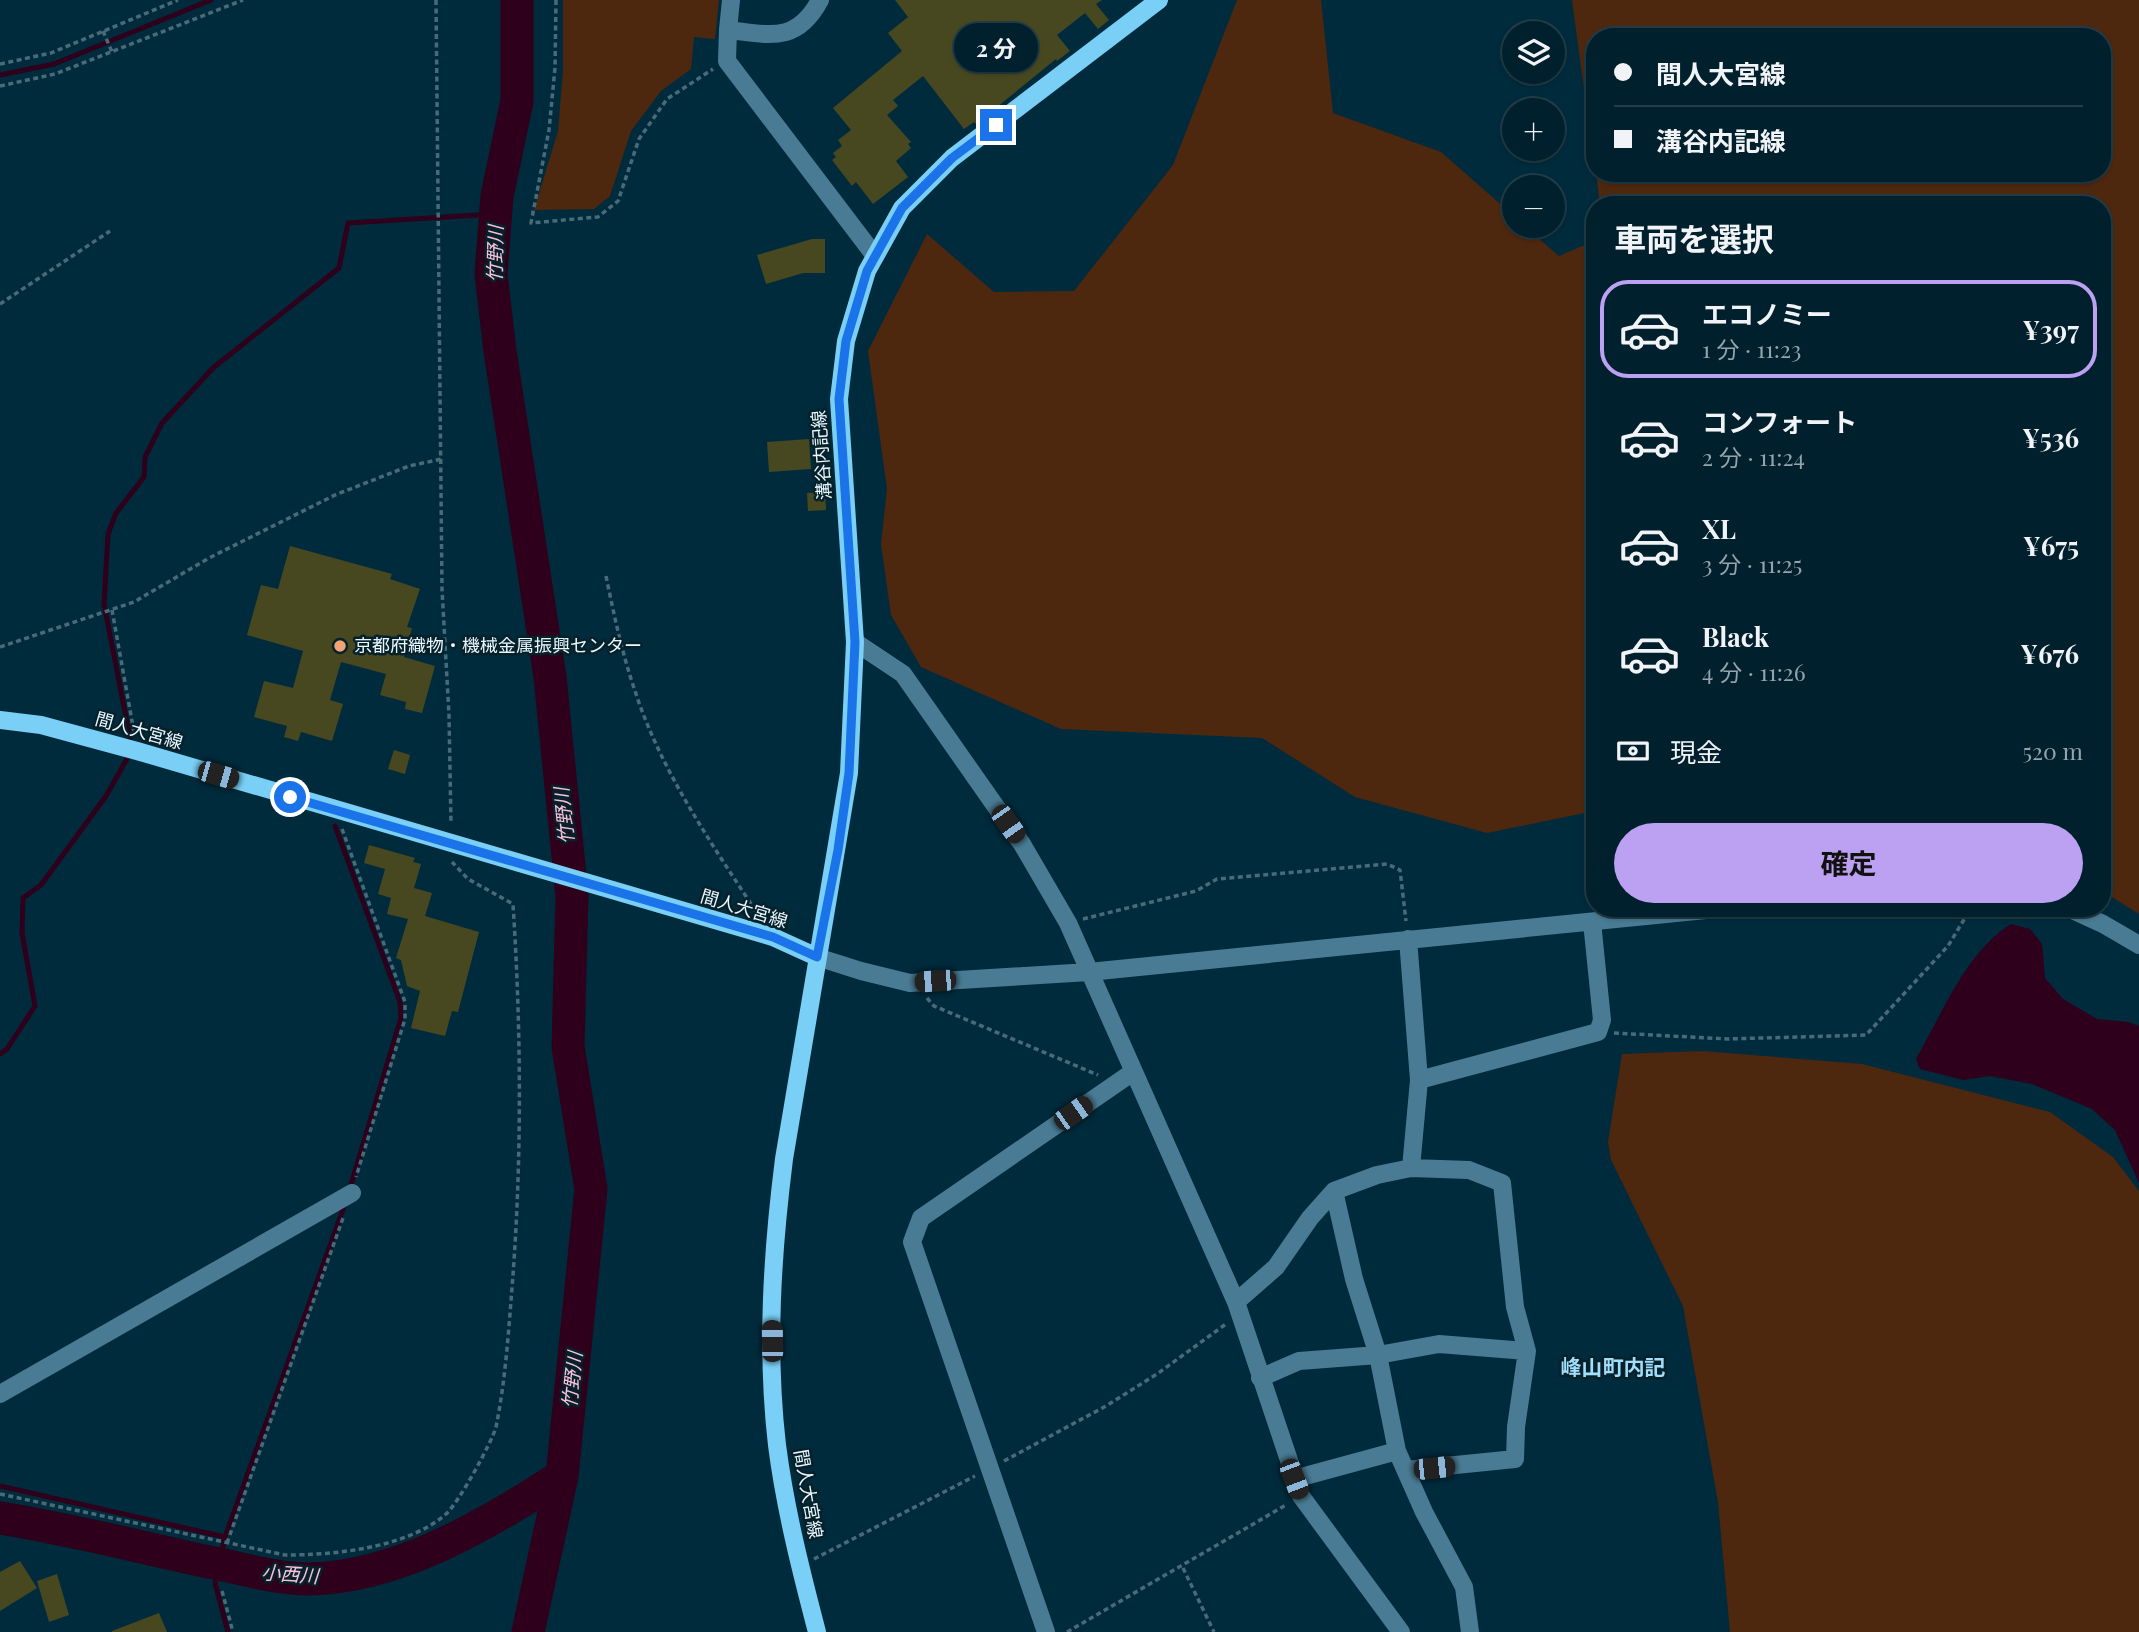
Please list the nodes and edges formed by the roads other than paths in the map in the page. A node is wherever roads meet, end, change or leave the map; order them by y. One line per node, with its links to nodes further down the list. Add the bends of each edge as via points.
1 (731, 0): 4 (street)
2 (820, 0): 4 (street, via 799,28 777,36)
3 (1160, 0): 5 (main road, 溝谷内記線, via 952,158 902,208)
4 (728, 30): 5 (street, via 727,61)
5 (875, 257): 6 (main road, 溝谷内記線, via 846,341 839,399)
6 (855, 642): 13 (main road, 溝谷内記線, via 849,773); 14 (street, via 903,674 1022,844 1068,923)
7 (0, 720): 13 (main road, 間人大宮線, via 137,751 773,937)
8 (1640, 917): 10 (street)
9 (2088, 917): 12 (street)
10 (1592, 922): 11 (street); 16 (street, via 1602,1020 1598,1032)
11 (1408, 939): 14 (street); 16 (street)
12 (2139, 945)
13 (817, 957): 14 (street, via 910,983); 28 (main road, 間人大宮線, via 777,1211 771,1319 778,1446)
14 (1090, 972): 15 (street)
15 (1133, 1072): 20 (street); 29 (street, via 921,1218 912,1242)
16 (1419, 1080): 17 (street)
17 (1411, 1168): 18 (street); 21 (street, via 1469,1170 1502,1183 1515,1307)
18 (1334, 1191): 20 (street); 22 (street)
19 (352, 1193): 24 (street)
20 (1238, 1308): 23 (street)
21 (1527, 1351): 22 (street, via 1439,1344); 26 (street, via 1515,1460)
22 (1378, 1355): 23 (street, via 1299,1361); 25 (street)
23 (1260, 1378): 27 (street)
24 (0, 1394)
25 (1397, 1451): 26 (street); 27 (street)
26 (1406, 1471): 31 (street, via 1464,1587)
27 (1294, 1479): 30 (street, via 1301,1496)
28 (817, 1632)
29 (1046, 1632)
30 (1401, 1632)
31 (1470, 1632)

